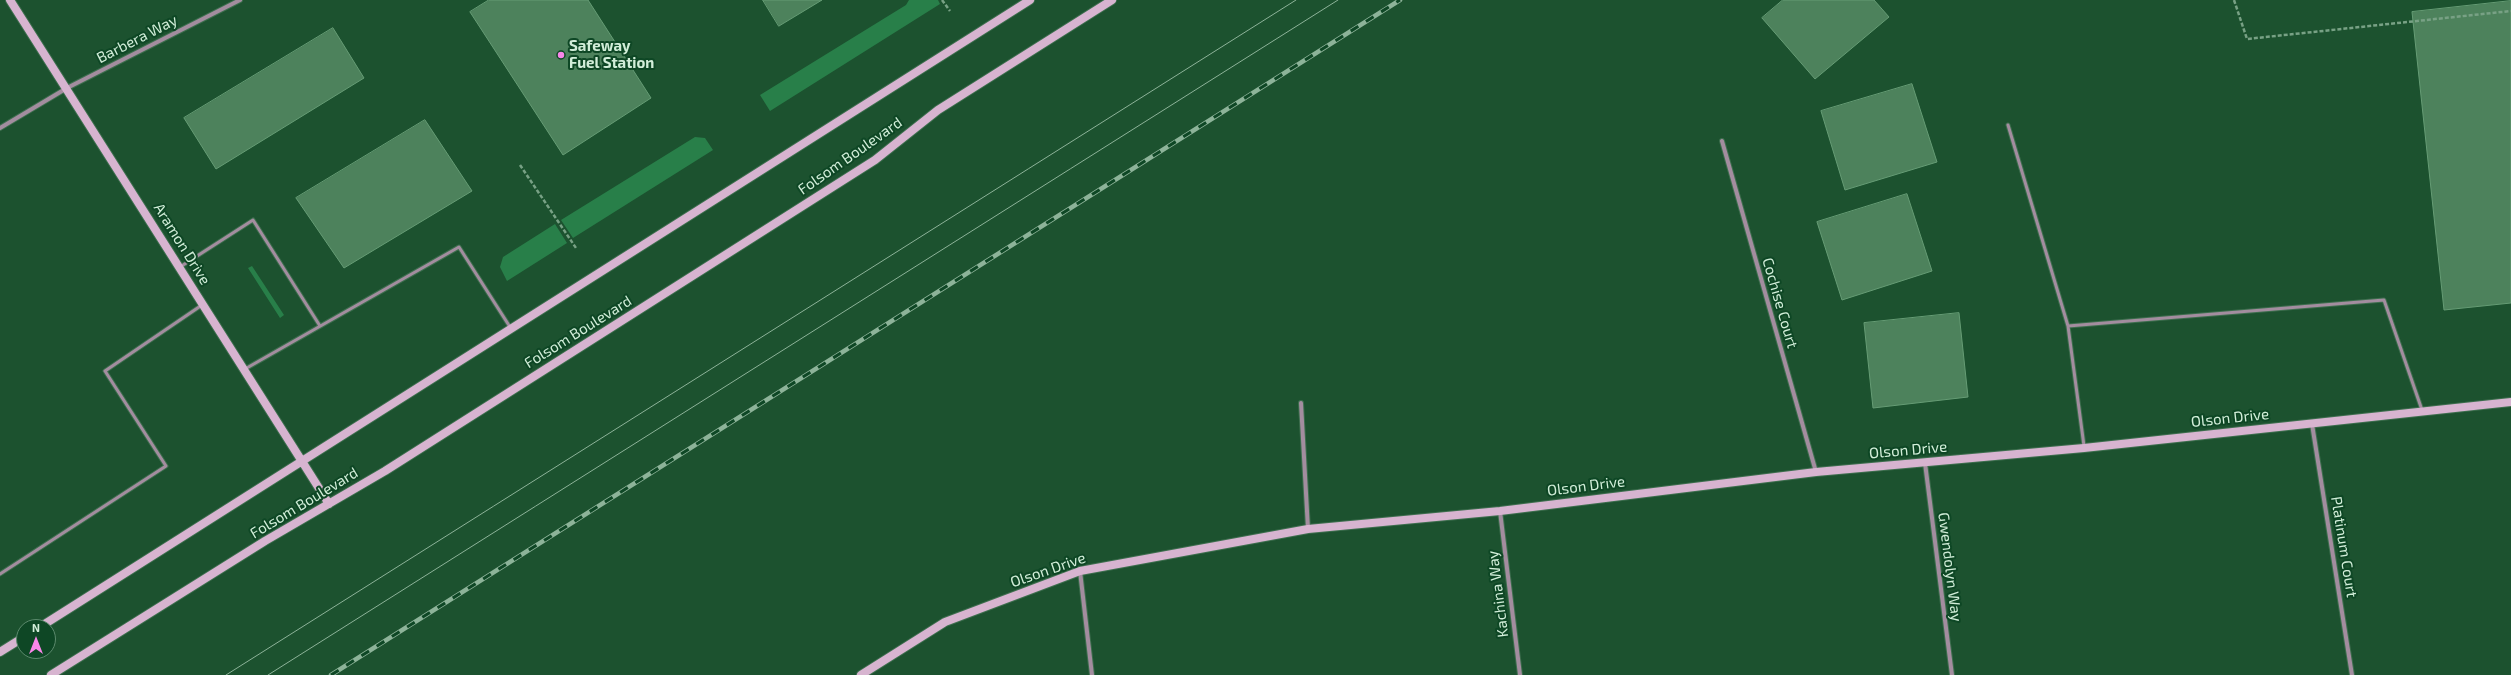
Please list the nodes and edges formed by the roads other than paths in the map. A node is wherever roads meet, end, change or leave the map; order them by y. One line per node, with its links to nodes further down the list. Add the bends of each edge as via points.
1 (10, 0): 5 (main road, Aramon Drive)
2 (240, 0): 5 (street, Barbera Way)
3 (1030, 0): 13 (main road)
4 (1112, 0): 23 (main road, Folsom Boulevard, via 938,110 875,160)
5 (67, 88): 7 (street, Barbera Way); 9 (main road, Aramon Drive)
6 (2008, 125): 12 (lane)
7 (0, 128)
8 (1722, 141): 22 (street, Cochise Court)
9 (180, 267): 10 (main road, Aramon Drive); 11 (lane, via 253,220)
10 (204, 304): 14 (main road, Aramon Drive); 27 (lane, via 105,371 166,466)
11 (320, 326): 13 (lane, via 459,247); 14 (lane)
12 (2068, 326): 17 (lane, via 2384,300); 19 (lane)
13 (511, 329): 20 (main road)
14 (245, 369): 20 (main road, Aramon Drive)
15 (2511, 402): 17 (main road, Olson Drive)
16 (1301, 403): 25 (street)
17 (2423, 412): 18 (main road, Olson Drive)
18 (2312, 423): 19 (main road, Olson Drive); 36 (street, Platinum Court)
19 (2084, 448): 21 (main road, Olson Drive)
20 (300, 460): 23 (main road, Aramon Drive); 28 (main road)
21 (1925, 463): 22 (main road, Olson Drive); 35 (street, Gwendolyn Way)
22 (1816, 472): 24 (main road, Olson Drive)
23 (329, 504): 31 (main road, Folsom Boulevard)
24 (1500, 511): 25 (main road, Olson Drive); 34 (street, Kachina Way)
25 (1308, 529): 26 (main road, Olson Drive)
26 (1080, 571): 32 (main road, Olson Drive, via 945,622); 33 (street)
27 (0, 574)
28 (52, 619)
29 (16, 642): 30 (main road)
30 (0, 652)
31 (51, 675)
32 (860, 675)
33 (1092, 675)
34 (1520, 675)
35 (1952, 675)
36 (2352, 675)

